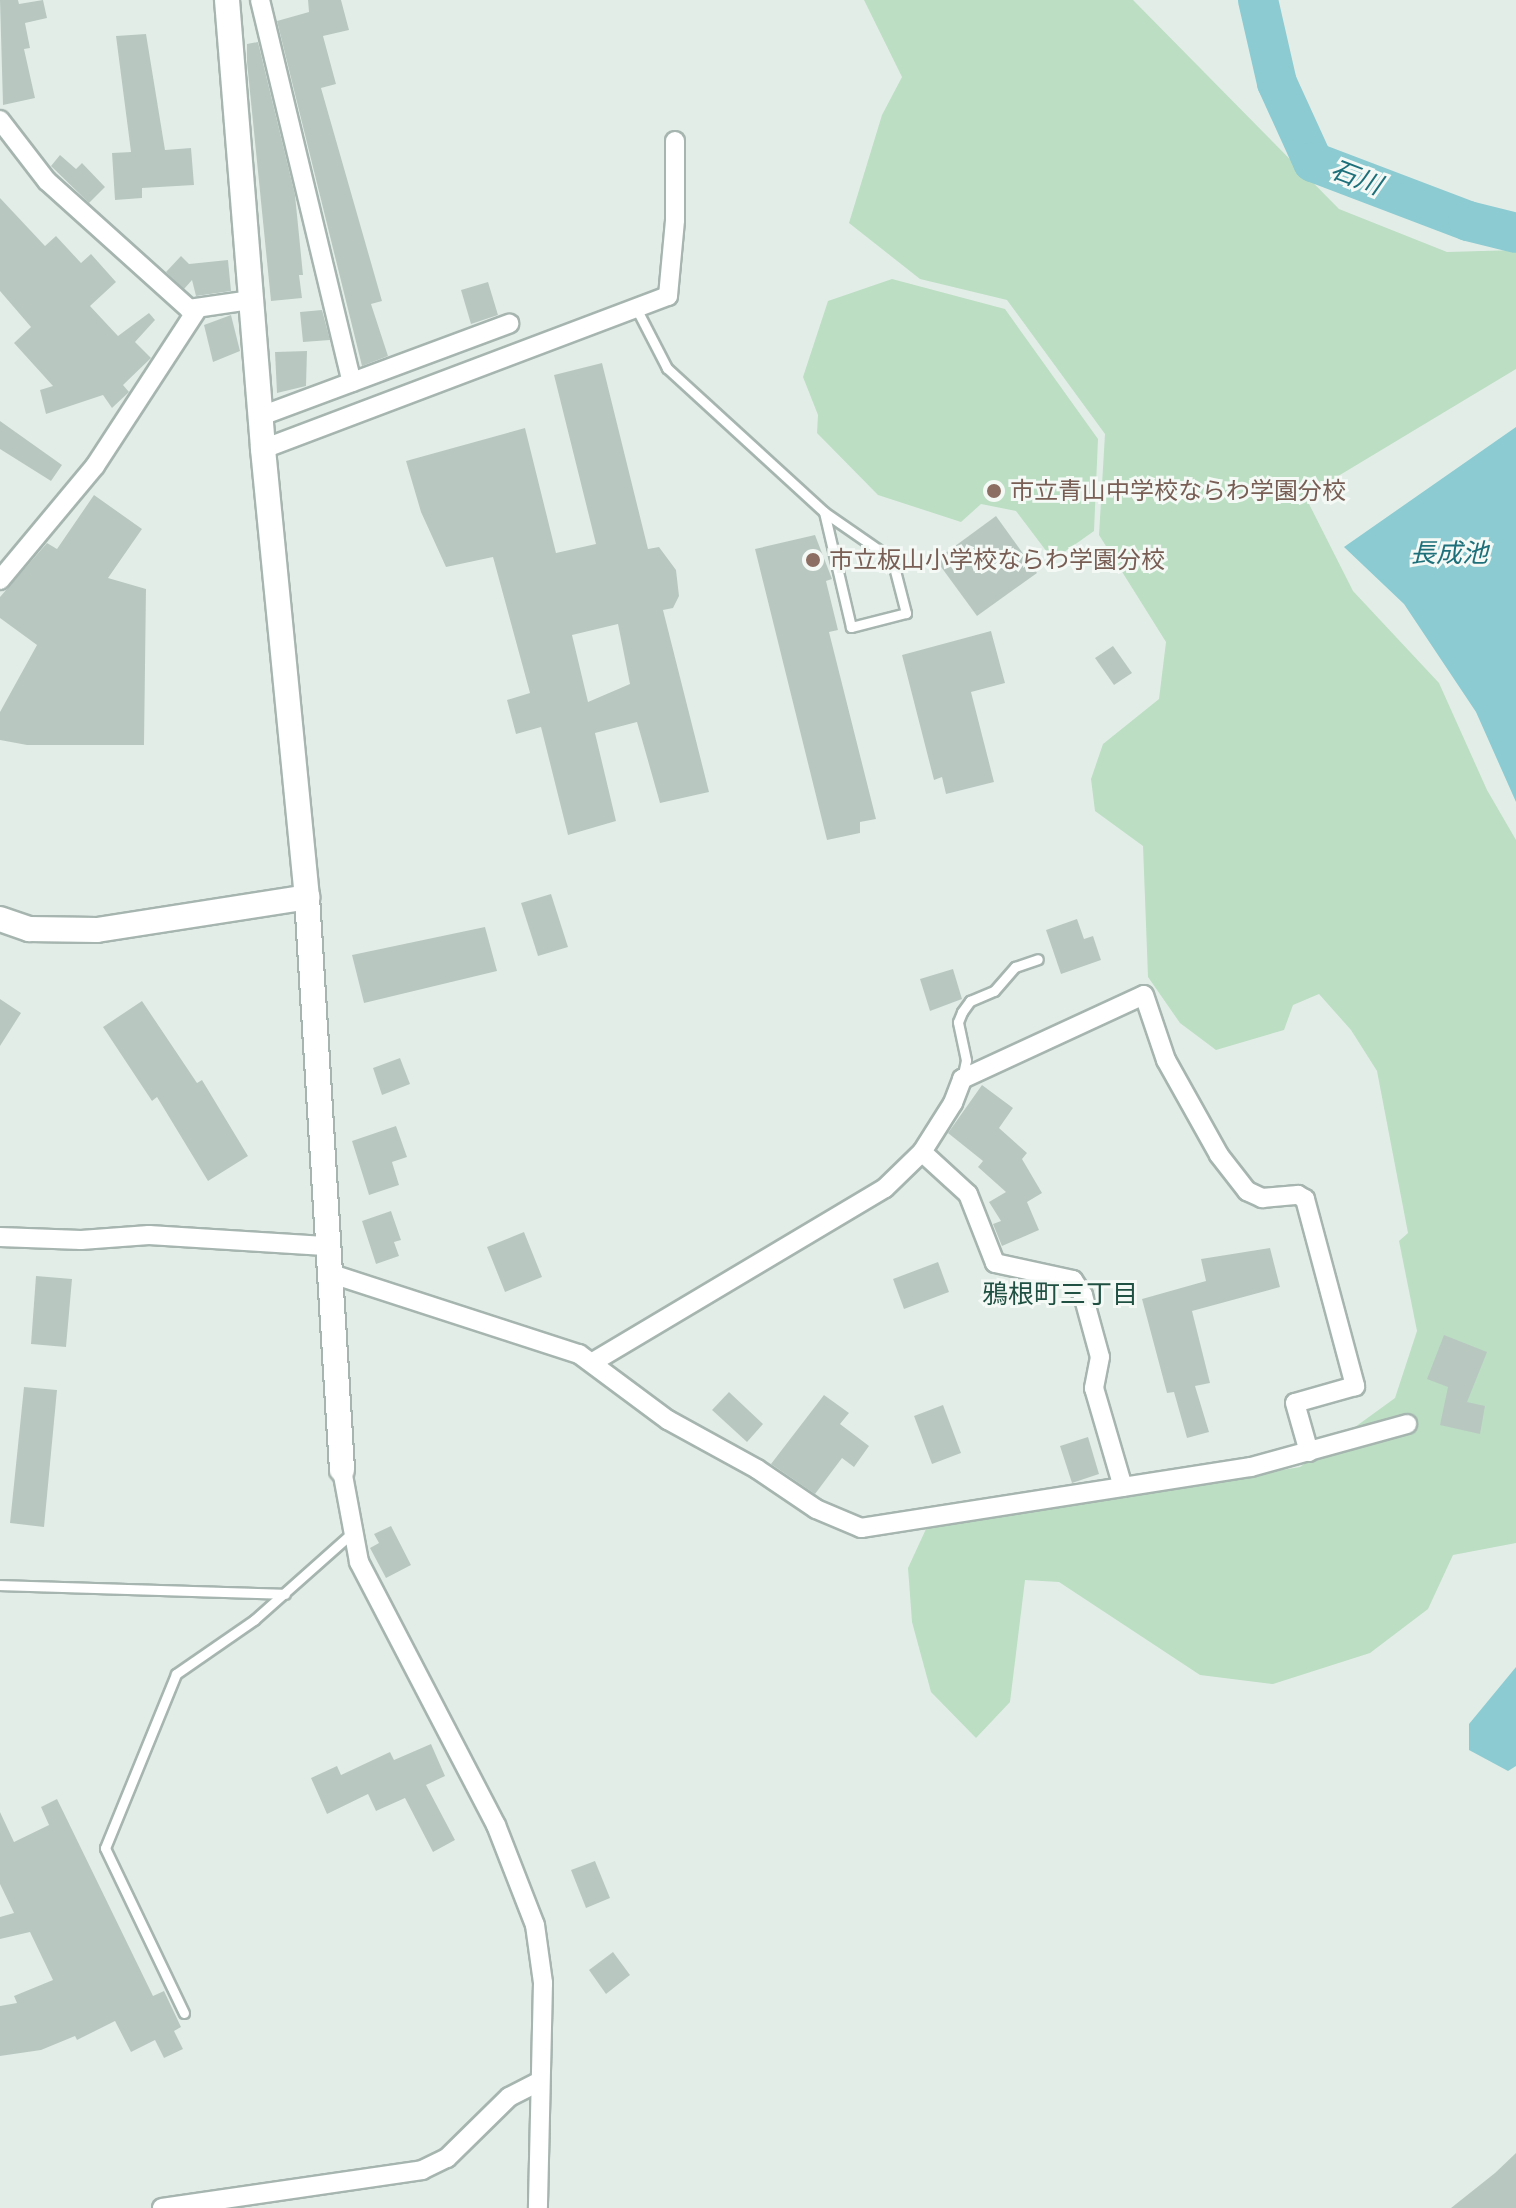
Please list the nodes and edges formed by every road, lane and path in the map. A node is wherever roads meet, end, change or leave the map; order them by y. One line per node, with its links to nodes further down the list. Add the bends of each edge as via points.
1 (227, 0): 5 (street)
2 (260, 0): 9 (street)
3 (0, 120): 7 (street, via 65,198)
4 (675, 141): 6 (street, via 668,296)
5 (251, 300): 7 (street); 10 (street)
6 (635, 306): 11 (street); 12 (lane, via 667,368)
7 (196, 311): 13 (street, via 95,466)
8 (509, 324): 9 (street)
9 (352, 382): 10 (street)
10 (261, 416): 11 (street)
11 (263, 449): 14 (street)
12 (824, 512): 12 (lane, via 892,559 906,613 851,627)
13 (0, 580)
14 (307, 897): 15 (street, via 97,930 29,929); 20 (street)
15 (0, 919)
16 (1038, 959): 17 (lane, via 1015,967 994,991 970,1001 962,1012)
17 (962, 1079): 18 (street); 24 (street, via 1144,995 1166,1060 1219,1155 1247,1191 1262,1198 1305,1199 1355,1386 1295,1403)
18 (922, 1152): 22 (street, via 885,1188); 26 (street, via 968,1194 995,1263 1073,1280 1083,1295 1100,1357 1094,1388)
19 (0, 1237): 20 (street, via 149,1235)
20 (325, 1246): 21 (street)
21 (329, 1273): 22 (street); 25 (street)
22 (593, 1362): 26 (street, via 668,1420 816,1509 861,1528)
23 (1407, 1424): 24 (street)
24 (1309, 1452): 26 (street, via 1251,1467)
25 (342, 1470): 27 (street)
26 (1123, 1487)
27 (351, 1534): 29 (lane); 31 (street, via 359,1562 496,1825 526,1894 543,1983)
28 (0, 1585): 29 (lane)
29 (285, 1594): 30 (lane, via 176,1674 105,1848)
30 (184, 2013)
31 (540, 2081): 32 (street, via 509,2097 447,2158 422,2170); 33 (street)
32 (162, 2208)
33 (538, 2208)

